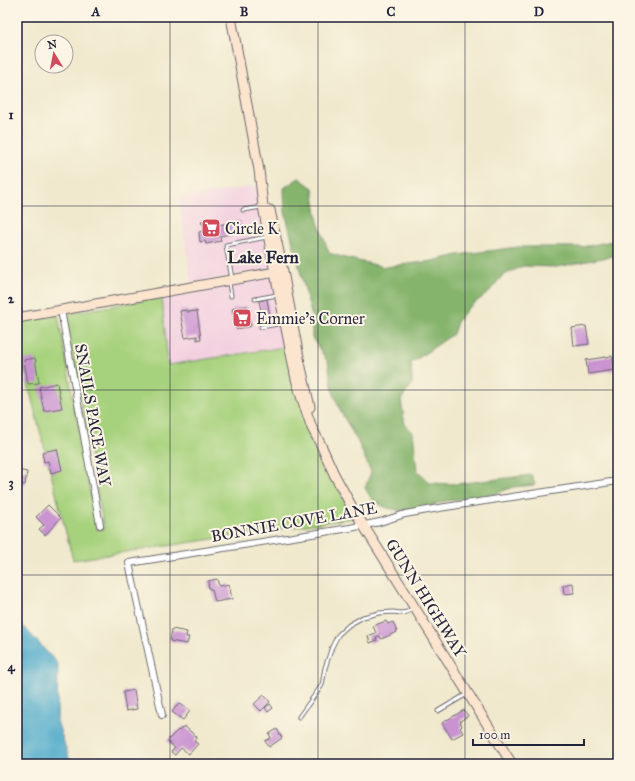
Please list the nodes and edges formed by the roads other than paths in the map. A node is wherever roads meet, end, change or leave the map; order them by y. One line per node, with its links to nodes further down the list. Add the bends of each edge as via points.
1 (231, 17): 2 (main road, GUNN HIGHWAY)
2 (259, 170): 3 (main road, GUNN HIGHWAY); 6 (main road, GUNN HIGHWAY, via 269,205)
3 (264, 206): 4 (lane); 5 (main road, GUNN HIGHWAY)
4 (243, 210)
5 (269, 237): 6 (main road, GUNN HIGHWAY); 7 (lane, via 226,245)
6 (279, 272): 7 (main road); 8 (main road, GUNN HIGHWAY); 15 (main road, GUNN HIGHWAY)
7 (231, 280): 9 (lane); 11 (main road)
8 (279, 294): 10 (lane); 13 (main road, GUNN HIGHWAY)
9 (231, 296)
10 (256, 298)
11 (61, 310): 12 (main road); 17 (street, SNAILS PACE WAY)
12 (17, 318)
13 (284, 323): 14 (lane); 15 (main road, GUNN HIGHWAY, via 301,396)
14 (261, 327)
15 (321, 445): 18 (main road, GUNN HIGHWAY)
16 (618, 481): 18 (street, BONNIE COVE LANE, via 439,508)
17 (100, 525)
18 (363, 526): 19 (main road, GUNN HIGHWAY); 22 (street, BONNIE COVE LANE, via 129,563)
19 (415, 608): 20 (main road, GUNN HIGHWAY); 23 (lane, via 407,612 379,613 363,617 338,635 325,668 322,684)
20 (468, 693): 21 (lane); 24 (main road, GUNN HIGHWAY)
21 (438, 711)
22 (162, 715)
23 (299, 717)
24 (511, 762): 25 (lane)
25 (501, 764)

